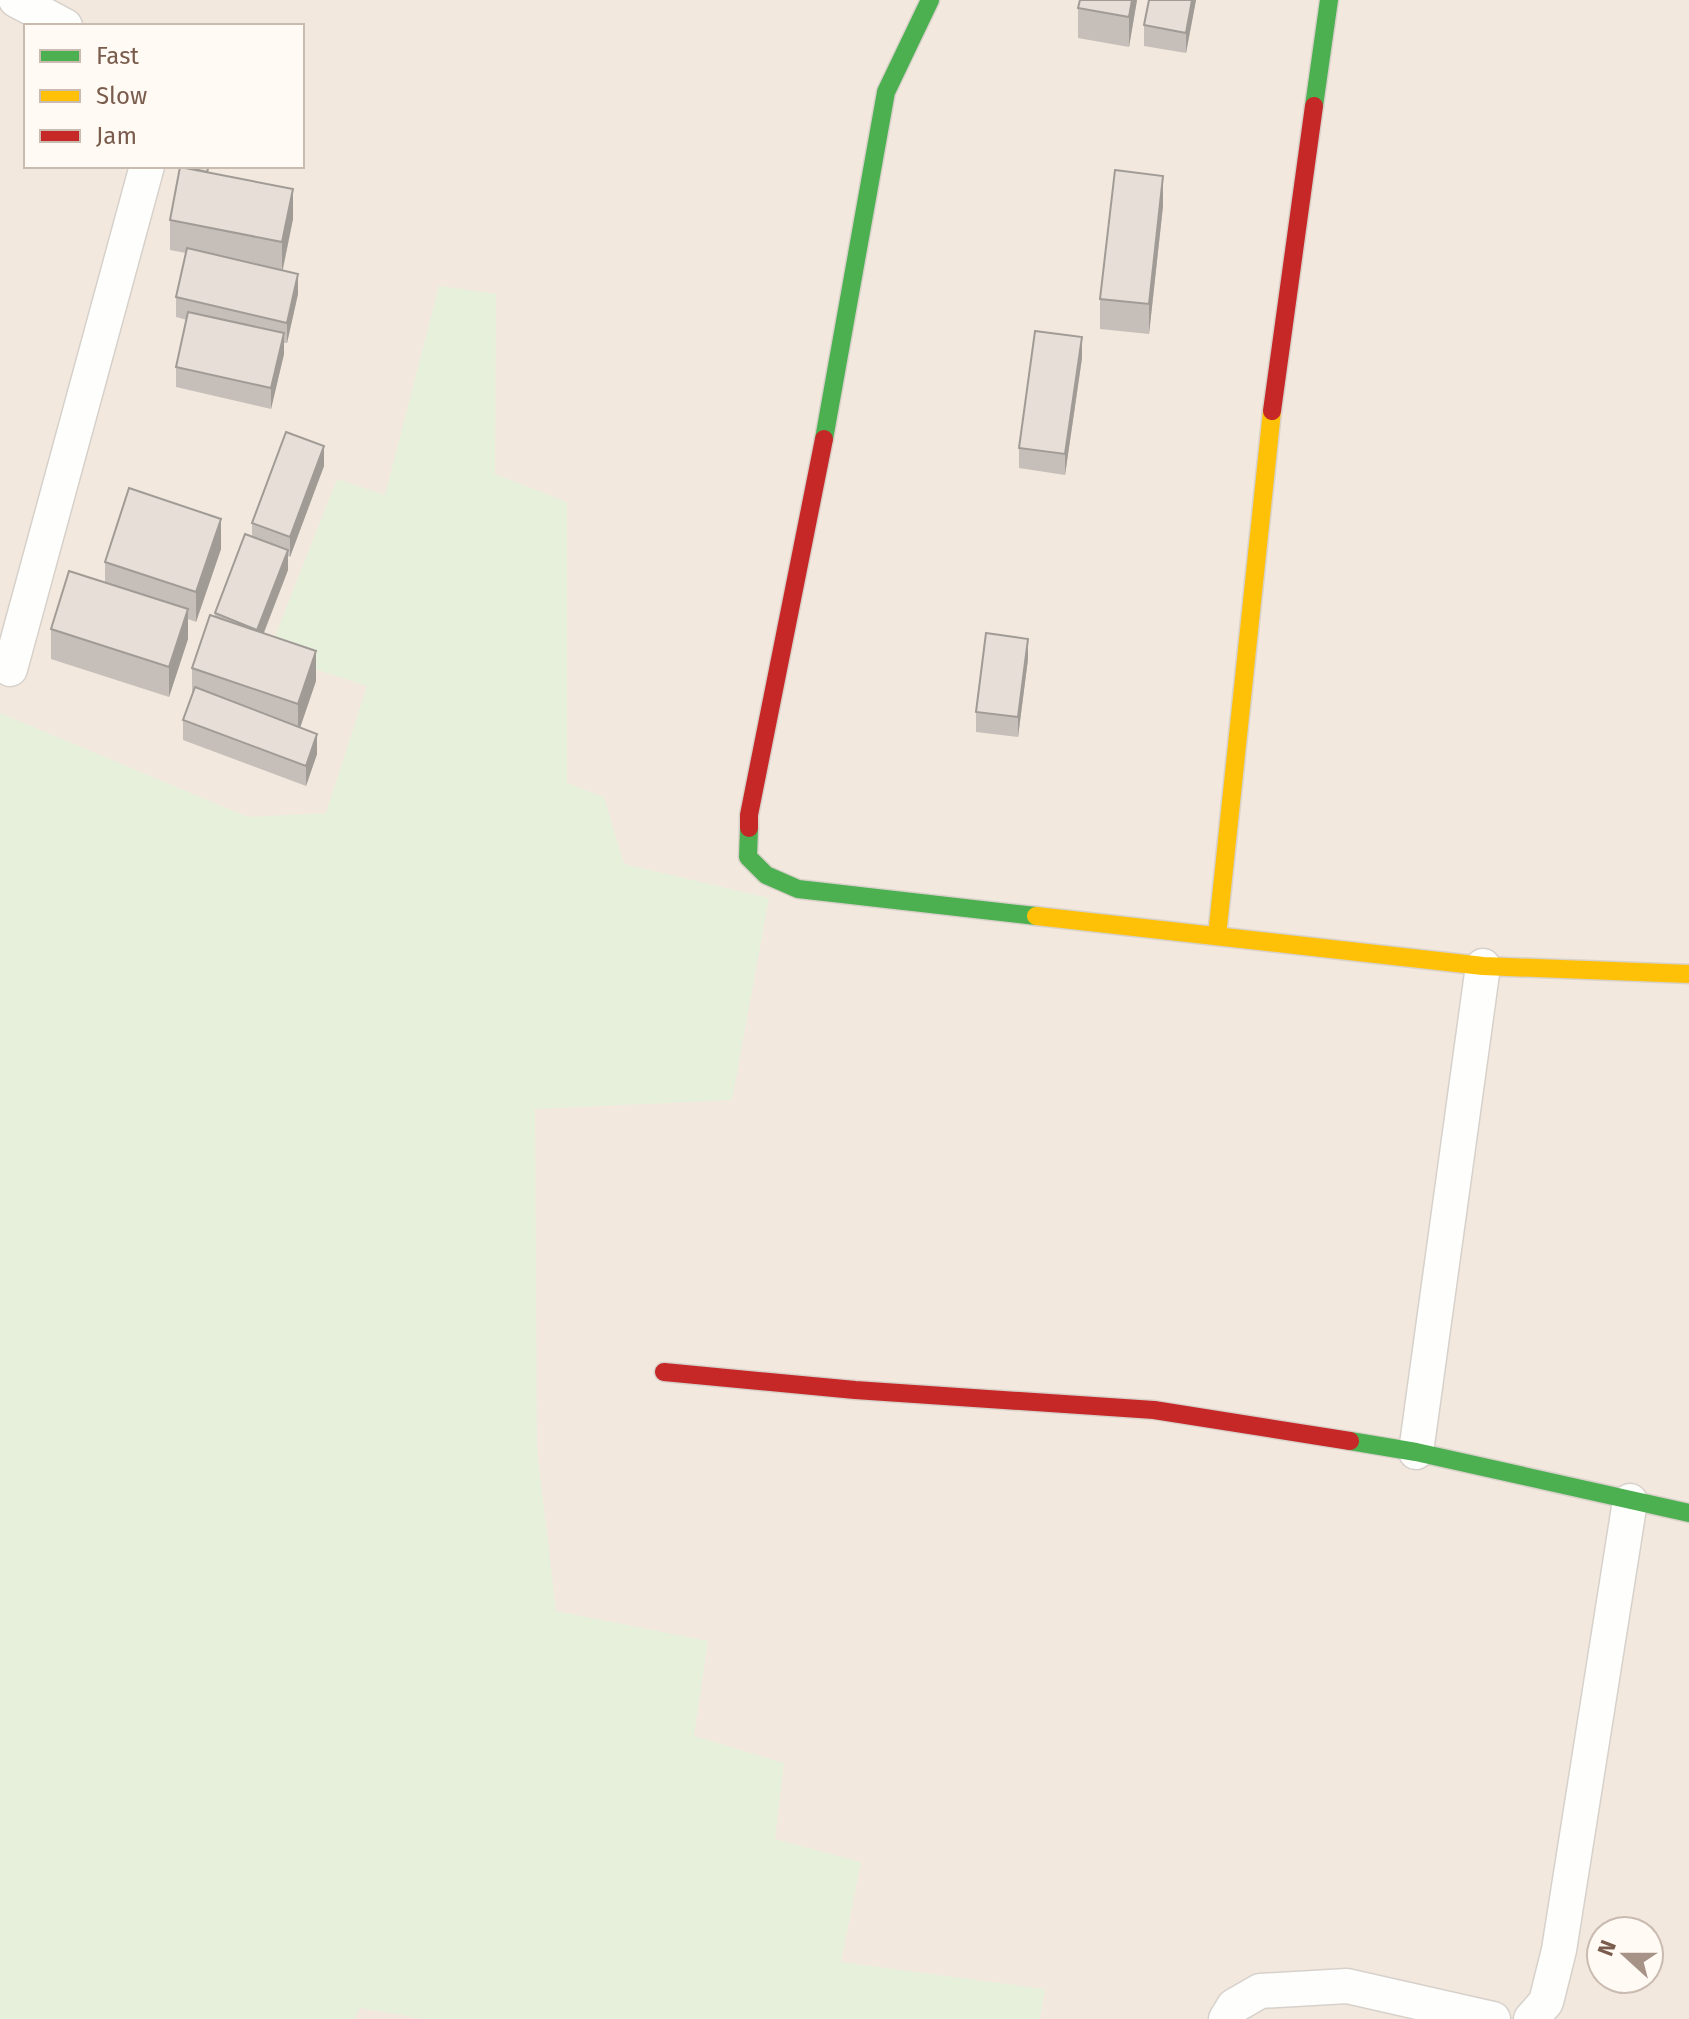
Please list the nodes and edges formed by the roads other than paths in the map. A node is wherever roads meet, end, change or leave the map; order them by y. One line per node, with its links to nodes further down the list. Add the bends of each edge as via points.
1 (16, 0): 4 (street)
2 (930, 0): 7 (street, via 886,92 749,815 748,857 766,875 798,889)
3 (1329, 0): 7 (street, via 1270,424)
4 (61, 24)
5 (146, 168): 6 (street)
6 (10, 669)
7 (1217, 936): 8 (street)
8 (1483, 966): 9 (street); 11 (street)
9 (1689, 974)
10 (664, 1372): 11 (street, via 1154,1410)
11 (1416, 1452): 12 (street)
12 (1630, 1501): 13 (street); 16 (street, via 1559,1950 1546,2002)
13 (1689, 1513)
14 (1226, 2019): 15 (street, via 1234,2006 1260,1991 1347,1986)
15 (1493, 2019)
16 (1531, 2019)

